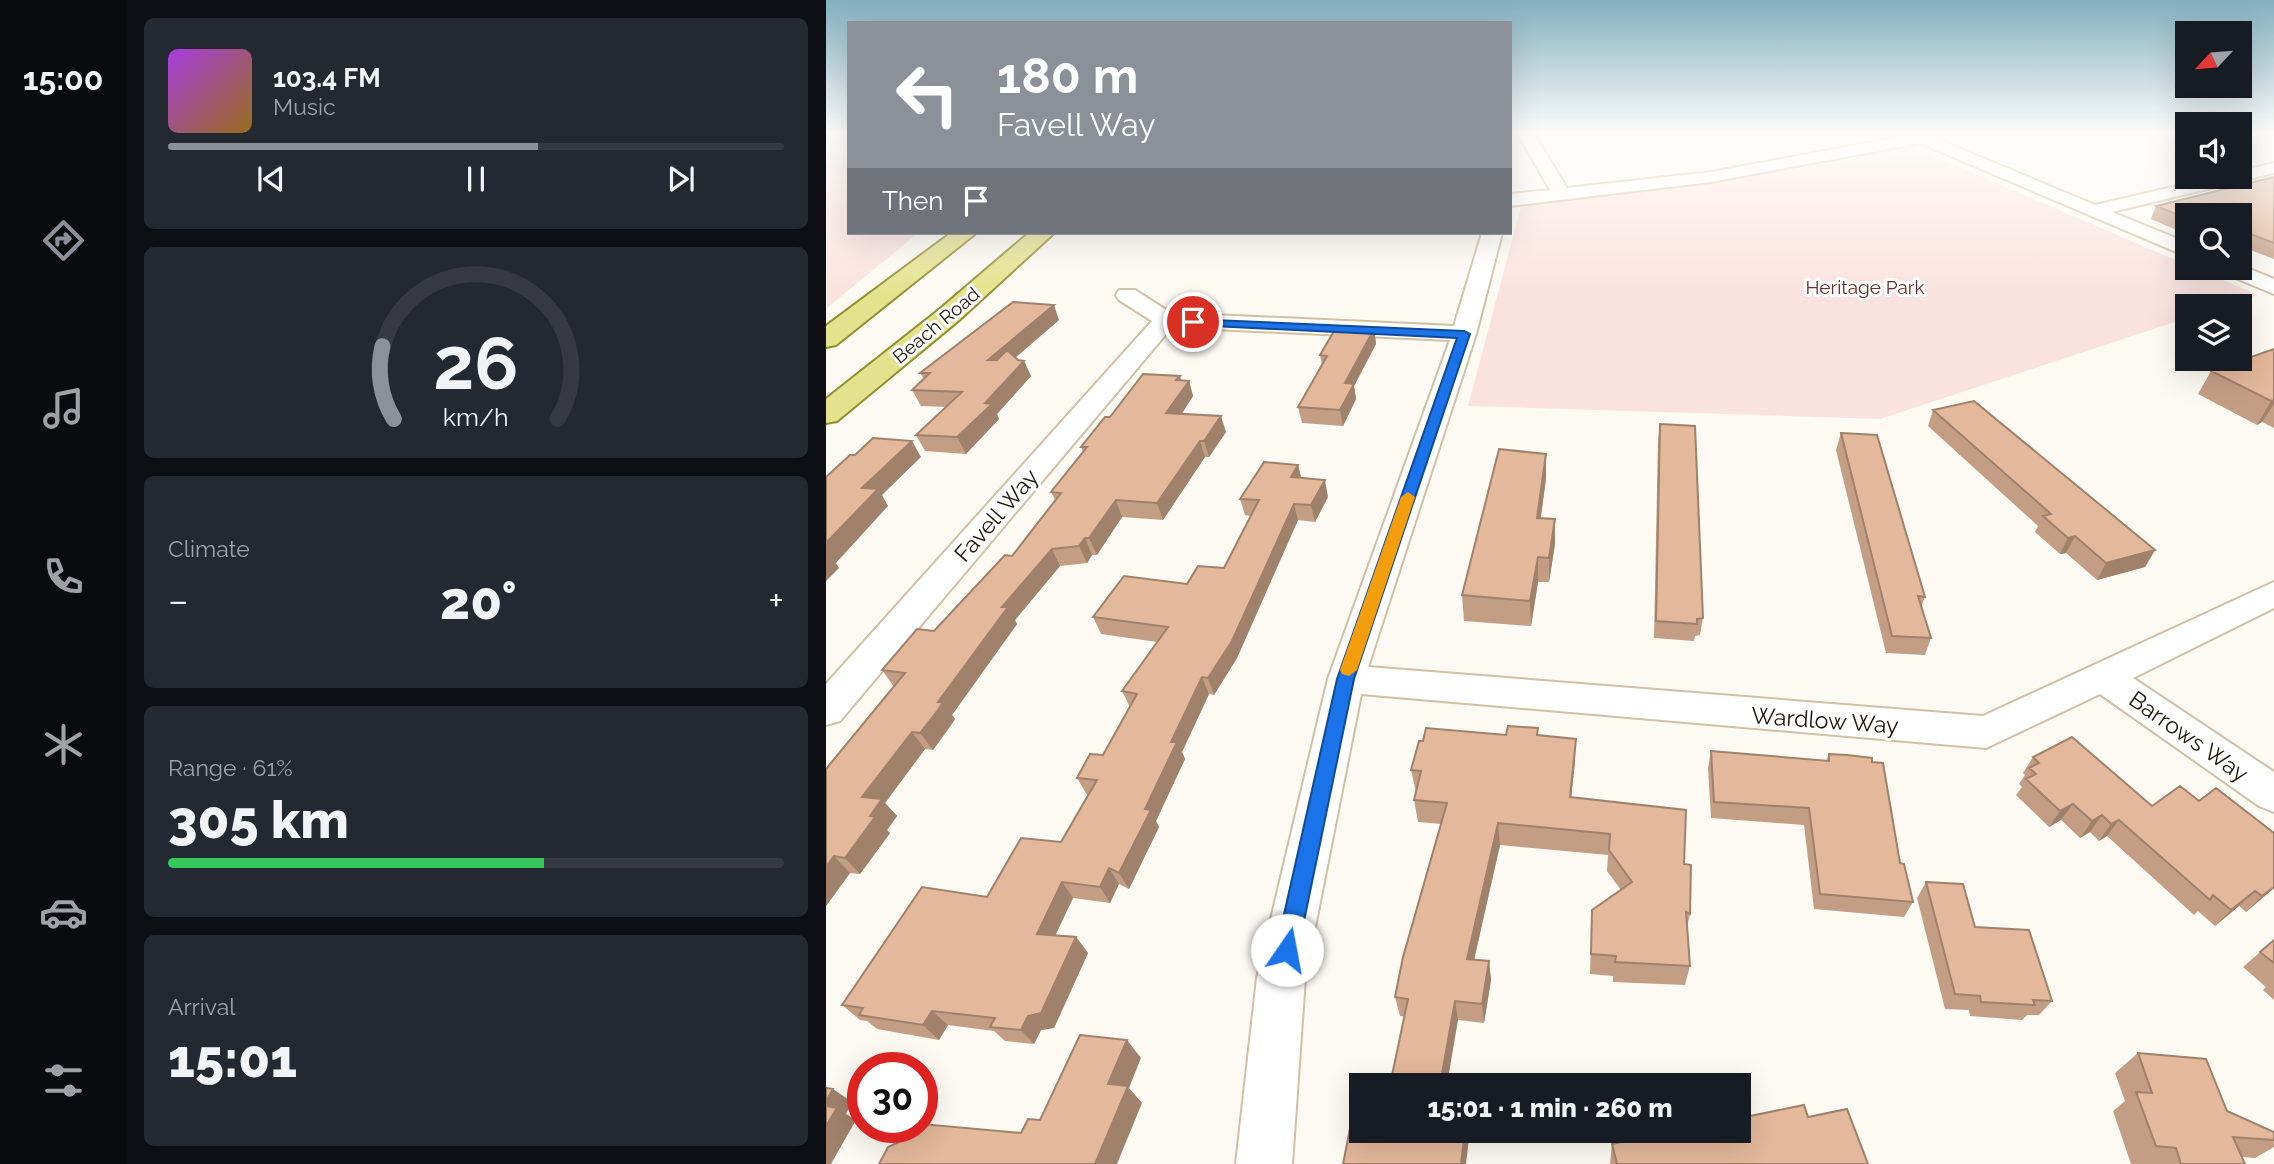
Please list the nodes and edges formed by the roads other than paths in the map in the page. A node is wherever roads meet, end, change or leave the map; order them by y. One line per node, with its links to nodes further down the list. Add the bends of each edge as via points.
1 (1559, 188): 5 (street)
2 (1612, 188): 5 (street)
3 (2039, 188): 7 (street)
4 (2184, 189): 7 (street)
5 (1562, 194): 6 (street)
6 (1512, 200)
7 (2092, 211): 11 (street)
8 (962, 235): 17 (main road)
9 (1041, 235): 18 (main road, Beach Road)
10 (1491, 235): 16 (street)
11 (2175, 246)
12 (2252, 278): 13 (street)
13 (2274, 287)
14 (1127, 295): 15 (street)
15 (1166, 320): 16 (street); 22 (street, Favell Way)
16 (1464, 334): 21 (street)
17 (826, 339)
18 (826, 414)
19 (2274, 594): 20 (street, Wardlow Way)
20 (2104, 677): 21 (street, Wardlow Way, via 1986,732); 23 (street, Barrows Way)
21 (1346, 679): 24 (street, via 1281,978)
22 (826, 710)
23 (2274, 794)
24 (1264, 1164)

